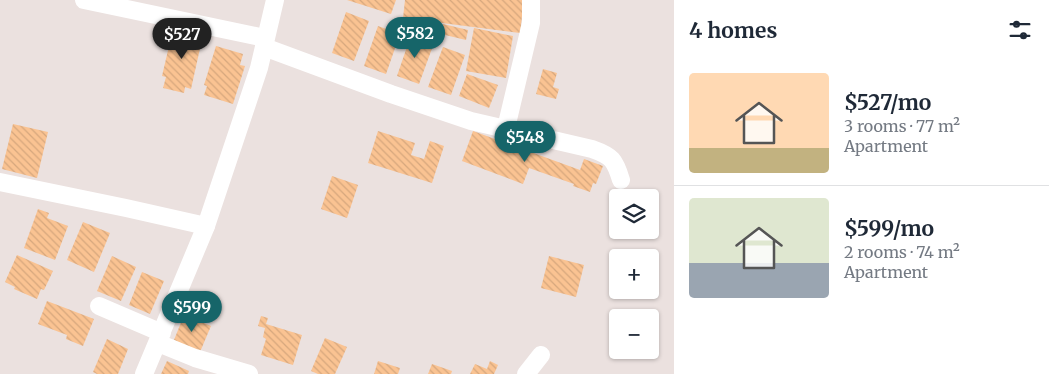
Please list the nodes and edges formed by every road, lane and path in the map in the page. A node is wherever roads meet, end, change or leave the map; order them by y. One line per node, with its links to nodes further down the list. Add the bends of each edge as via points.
1 (84, 0): 4 (street)
2 (276, 0): 5 (street)
3 (531, 0): 6 (street, via 531,23)
4 (128, 4): 5 (street)
5 (265, 43): 6 (street, via 391,94 471,121); 9 (street)
6 (506, 128): 7 (street, via 592,148 608,155 617,164)
7 (622, 180)
8 (0, 182): 9 (street)
9 (206, 226): 11 (street)
10 (99, 306): 11 (street)
11 (160, 338): 13 (street); 14 (street, via 195,358)
12 (541, 355): 15 (street)
13 (144, 374)
14 (250, 374)
15 (526, 374)

